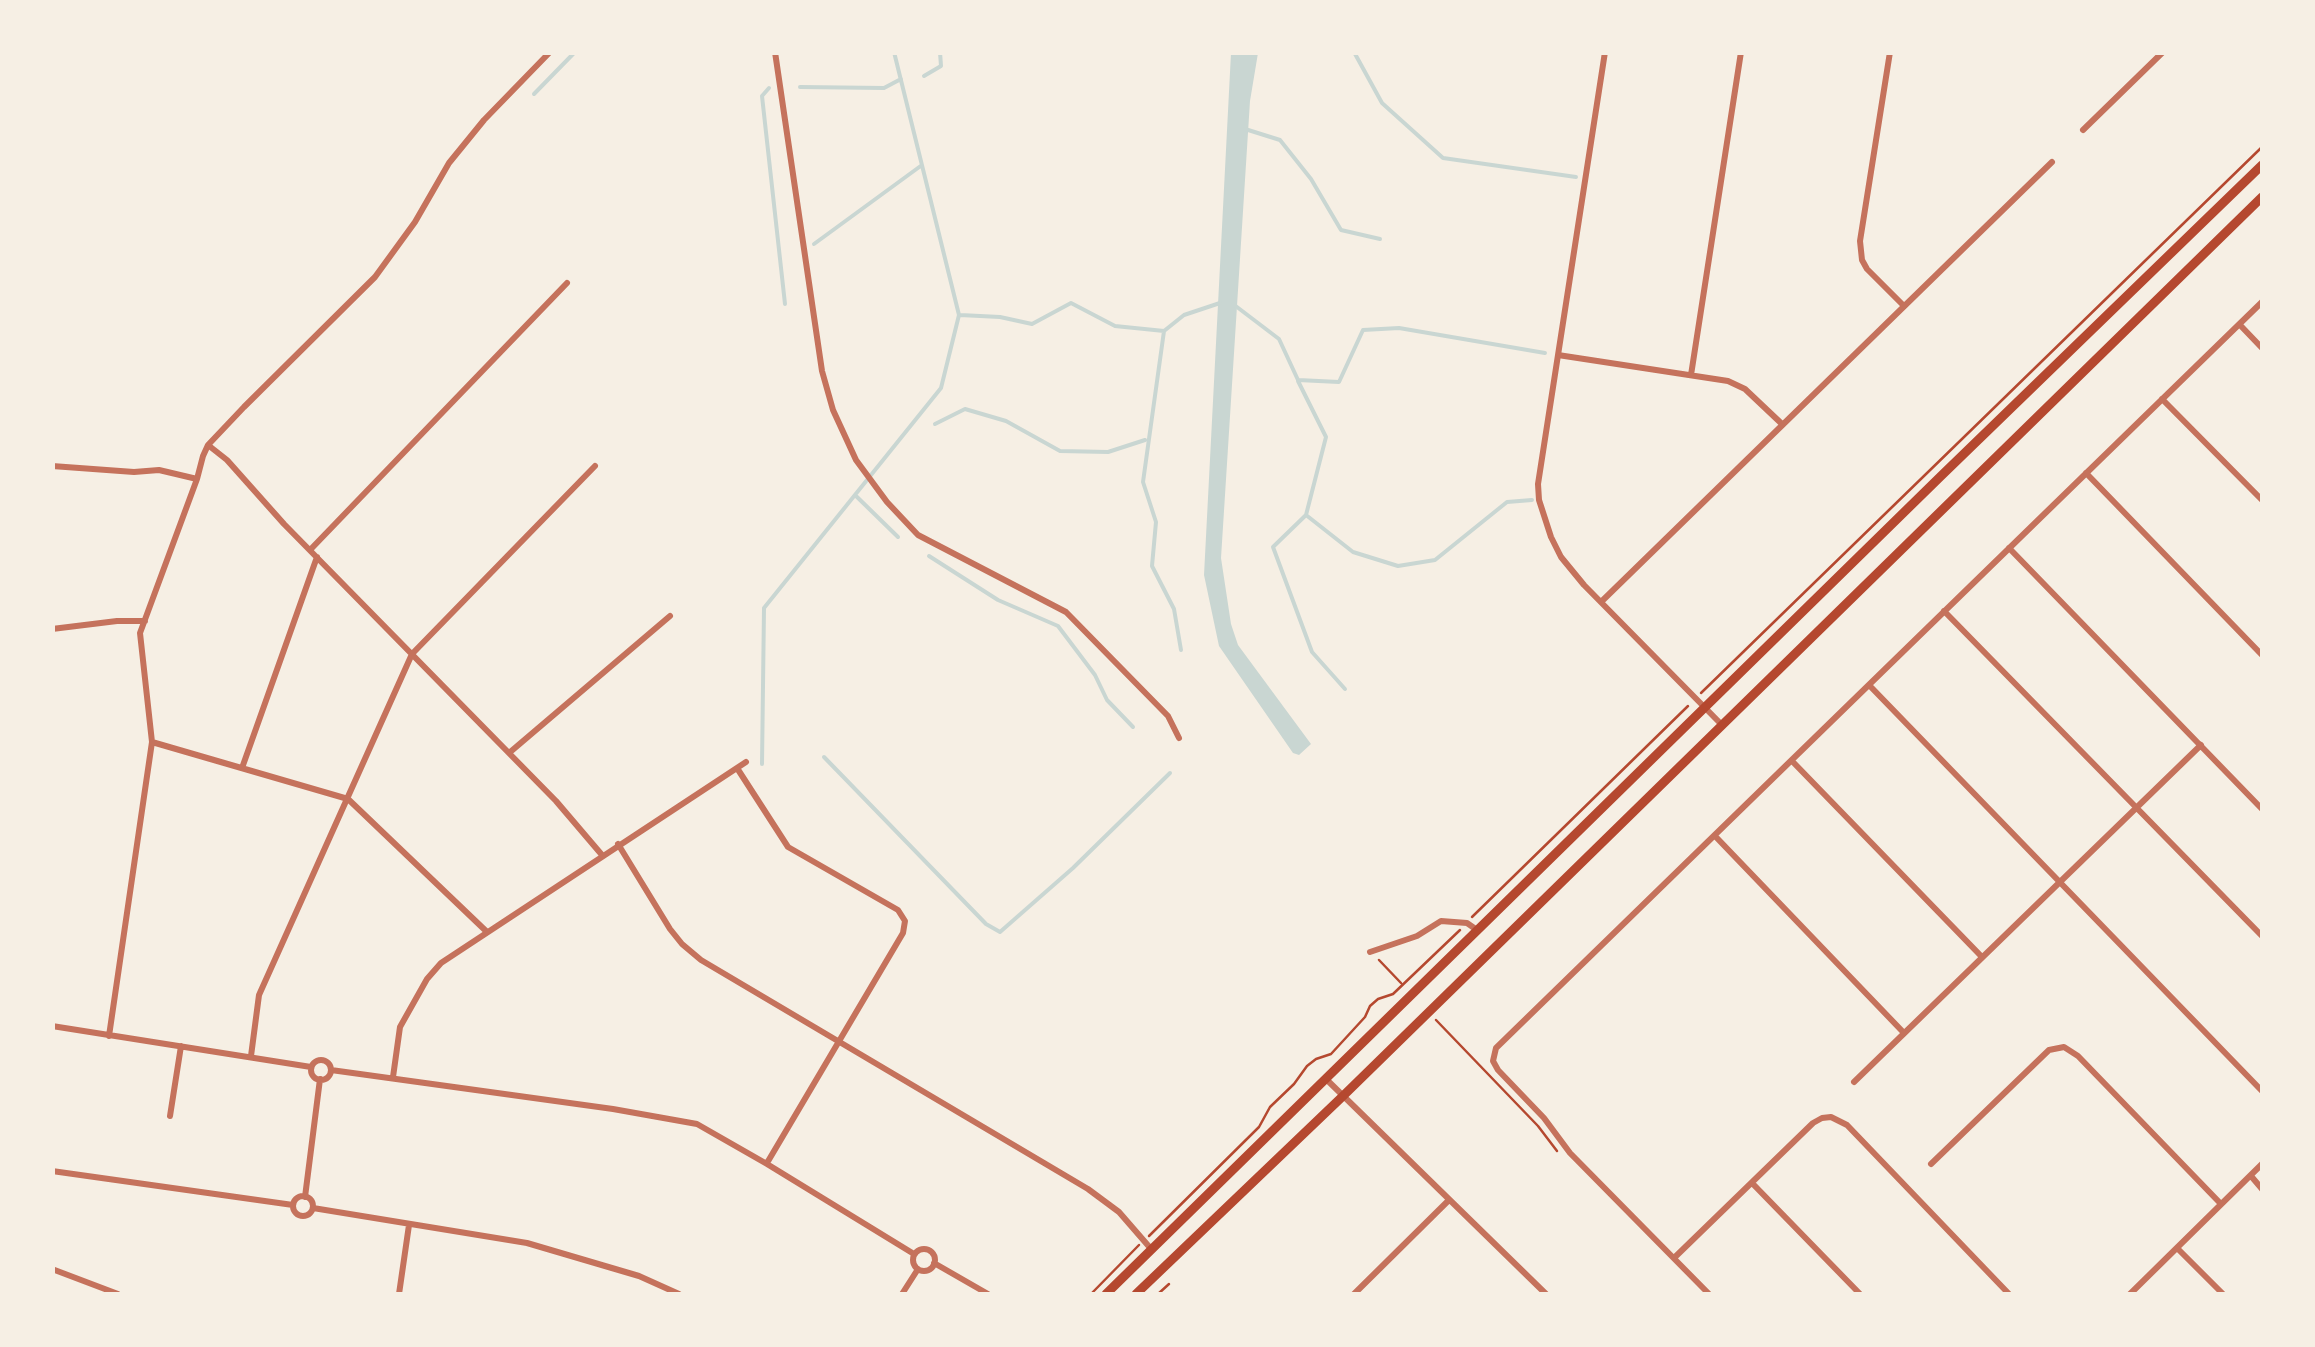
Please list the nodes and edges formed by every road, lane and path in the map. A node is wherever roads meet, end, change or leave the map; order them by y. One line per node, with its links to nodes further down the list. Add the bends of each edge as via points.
1 (550, 52): 21 (street, via 449,162 375,277)
2 (776, 52): 41 (street, via 822,371 856,460 918,535 1066,612 1168,716)
3 (1605, 52): 17 (street)
4 (1741, 52): 18 (street)
5 (1890, 52): 14 (street, via 1860,240 1867,269)
6 (2162, 52): 7 (street)
7 (2083, 130)
8 (2262, 147): 38 (path)
9 (2052, 162): 14 (street)
10 (2262, 165): 39 (main road)
11 (2262, 198): 40 (main road)
12 (567, 284): 28 (street)
13 (2262, 302): 15 (street)
14 (1903, 305): 20 (street)
15 (2240, 325): 16 (street); 19 (street)
16 (2262, 348)
17 (1558, 355): 18 (street); 30 (street, via 1540,500 1561,557)
18 (1691, 375): 20 (street, via 1737,384)
19 (2162, 399): 24 (street); 26 (street)
20 (1782, 424): 30 (street)
21 (208, 446): 25 (street); 28 (street)
22 (52, 466): 25 (street, via 159,470)
23 (595, 466): 35 (street)
24 (2086, 473): 27 (street); 36 (street)
25 (197, 479): 33 (street)
26 (2262, 500)
27 (2009, 548): 31 (street); 43 (street)
28 (310, 550): 29 (street)
29 (317, 557): 35 (street); 47 (street)
30 (1600, 602): 38 (street)
31 (1944, 611): 37 (street); 50 (street)
32 (670, 616): 44 (street)
33 (144, 621): 34 (street); 42 (street, via 139,639)
34 (52, 629)
35 (412, 654): 44 (street); 49 (street)
36 (2262, 655)
37 (1869, 685): 45 (street); 55 (street)
38 (1696, 698): 39 (street); 56 (path)
39 (1705, 707): 40 (street); 57 (main road)
40 (1722, 724): 76 (main road)
41 (1179, 738)
42 (152, 742): 47 (street); 65 (street)
43 (2200, 745): 50 (street); 51 (street)
44 (510, 753): 54 (street)
45 (1792, 760): 52 (street); 61 (street)
46 (746, 762): 48 (street)
47 (242, 768): 49 (street)
48 (737, 768): 53 (street); 66 (street, via 788,847 898,910 905,921)
49 (348, 799): 58 (street); 68 (street, via 259,995)
50 (2135, 808): 55 (street); 59 (street)
51 (2262, 809)
52 (1714, 836): 64 (street); 95 (street, via 1502,1041 1493,1061)
53 (618, 844): 54 (street); 66 (street, via 682,944)
54 (602, 856): 58 (street)
55 (2059, 882): 61 (street); 75 (street)
56 (1467, 923): 57 (street); 60 (street, via 1441,921); 62 (path)
57 (1477, 930): 72 (main road)
58 (486, 931): 71 (street, via 427,979 400,1027)
59 (2262, 936)
60 (1370, 952): 62 (path)
61 (1982, 957): 64 (street)
62 (1402, 983): 91 (path, via 1370,1006 1331,1054 1307,1066 1260,1127)
63 (52, 1026): 65 (street)
64 (1904, 1033): 74 (street)
65 (109, 1036): 67 (street)
66 (839, 1042): 78 (street); 91 (street, via 1088,1189)
67 (180, 1046): 68 (street); 77 (street)
68 (251, 1056): 69 (street)
69 (312, 1067): 70 (street, via 322,1060); 73 (street)
70 (331, 1070): 71 (street); 73 (street)
71 (393, 1077): 78 (street, via 680,1120)
72 (1326, 1078): 76 (street); 93 (main road)
73 (320, 1079): 85 (street)
74 (1854, 1082)
75 (2262, 1090)
76 (1343, 1096): 86 (street); 107 (main road)
77 (170, 1116)
78 (767, 1164): 94 (street)
79 (1932, 1164): 87 (street, via 2049,1050 2064,1046)
80 (2262, 1164): 82 (street)
81 (52, 1171): 88 (street)
82 (2250, 1176): 84 (street); 87 (street)
83 (1752, 1183): 95 (street); 112 (street); 113 (street, via 1813,1123 1831,1117)
84 (2262, 1189)
85 (305, 1197): 88 (street); 89 (street)
86 (1449, 1200): 109 (street); 110 (street)
87 (2222, 1204): 92 (street)
88 (294, 1205): 89 (street, via 300,1216)
89 (313, 1208): 90 (street)
90 (409, 1225): 101 (street); 102 (street, via 527,1244)
91 (1144, 1240): 93 (street); 105 (path)
92 (2177, 1248): 114 (street); 115 (street)
93 (1152, 1250): 106 (main road)
94 (914, 1254): 96 (street, via 931,1251); 98 (street)
95 (1674, 1258): 111 (street)
96 (934, 1263): 98 (street); 104 (street)
97 (52, 1269): 100 (street)
98 (918, 1269): 103 (street)
99 (1168, 1284): 108 (path)
100 (118, 1294)
101 (399, 1294)
102 (679, 1294)
103 (902, 1294)
104 (988, 1294)
105 (1090, 1294)
106 (1106, 1294)
107 (1140, 1294)
108 (1158, 1294)
109 (1354, 1294)
110 (1546, 1294)
111 (1709, 1294)
112 (1860, 1294)
113 (2009, 1294)
114 (2130, 1294)
115 (2223, 1294)

